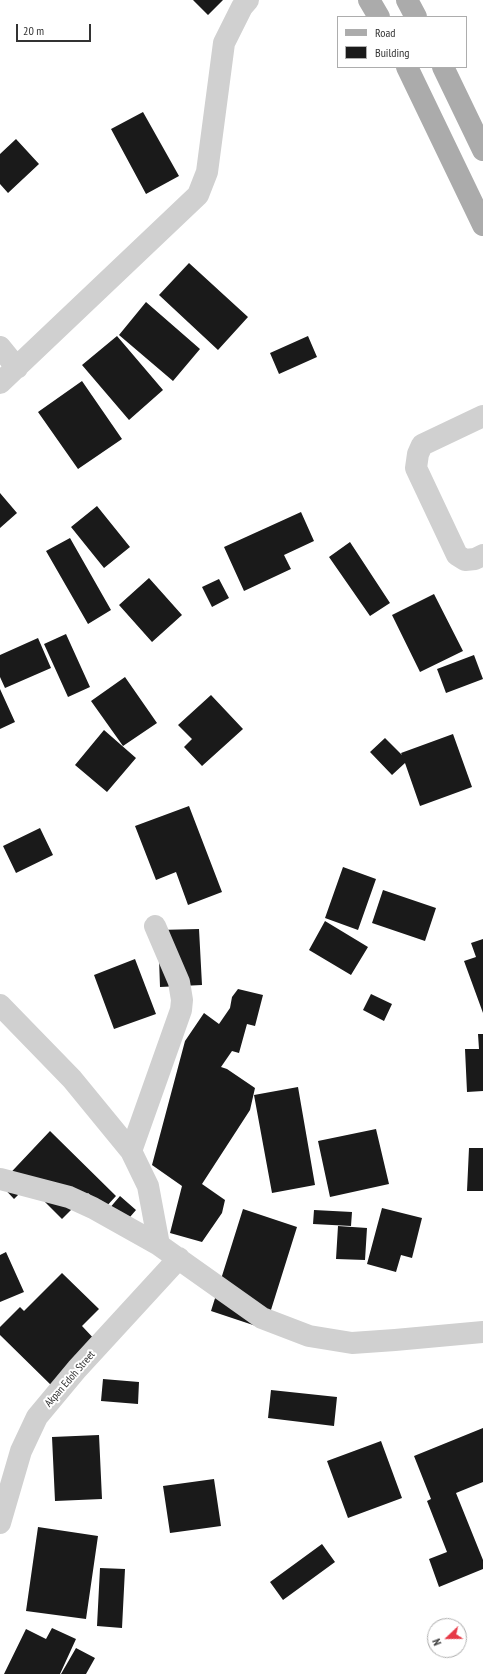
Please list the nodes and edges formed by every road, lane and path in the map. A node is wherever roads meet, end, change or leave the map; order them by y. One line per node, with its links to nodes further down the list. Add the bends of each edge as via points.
1 (248, 0): 11 (street, via 224,44 207,172 198,194)
2 (369, 0): 4 (main road)
3 (407, 0): 5 (main road)
4 (378, 16)
5 (415, 16)
6 (407, 68): 9 (main road)
7 (443, 68): 8 (main road)
8 (483, 150)
9 (483, 225)
10 (0, 347): 11 (street)
11 (17, 368): 12 (street)
12 (0, 383)
13 (483, 416): 14 (street, via 422,445 416,468 457,555 466,560)
14 (483, 555)
15 (155, 926): 17 (street, via 179,982 181,1010)
16 (0, 1005): 17 (street, via 72,1079)
17 (131, 1151): 19 (street, via 148,1186)
18 (0, 1179): 19 (street, via 69,1197)
19 (159, 1245): 20 (street)
20 (178, 1258): 21 (street, via 262,1318 309,1336 352,1342); 22 (street, Akpan Edoh Street, via 37,1417 21,1451)
21 (483, 1332)
22 (0, 1523)

